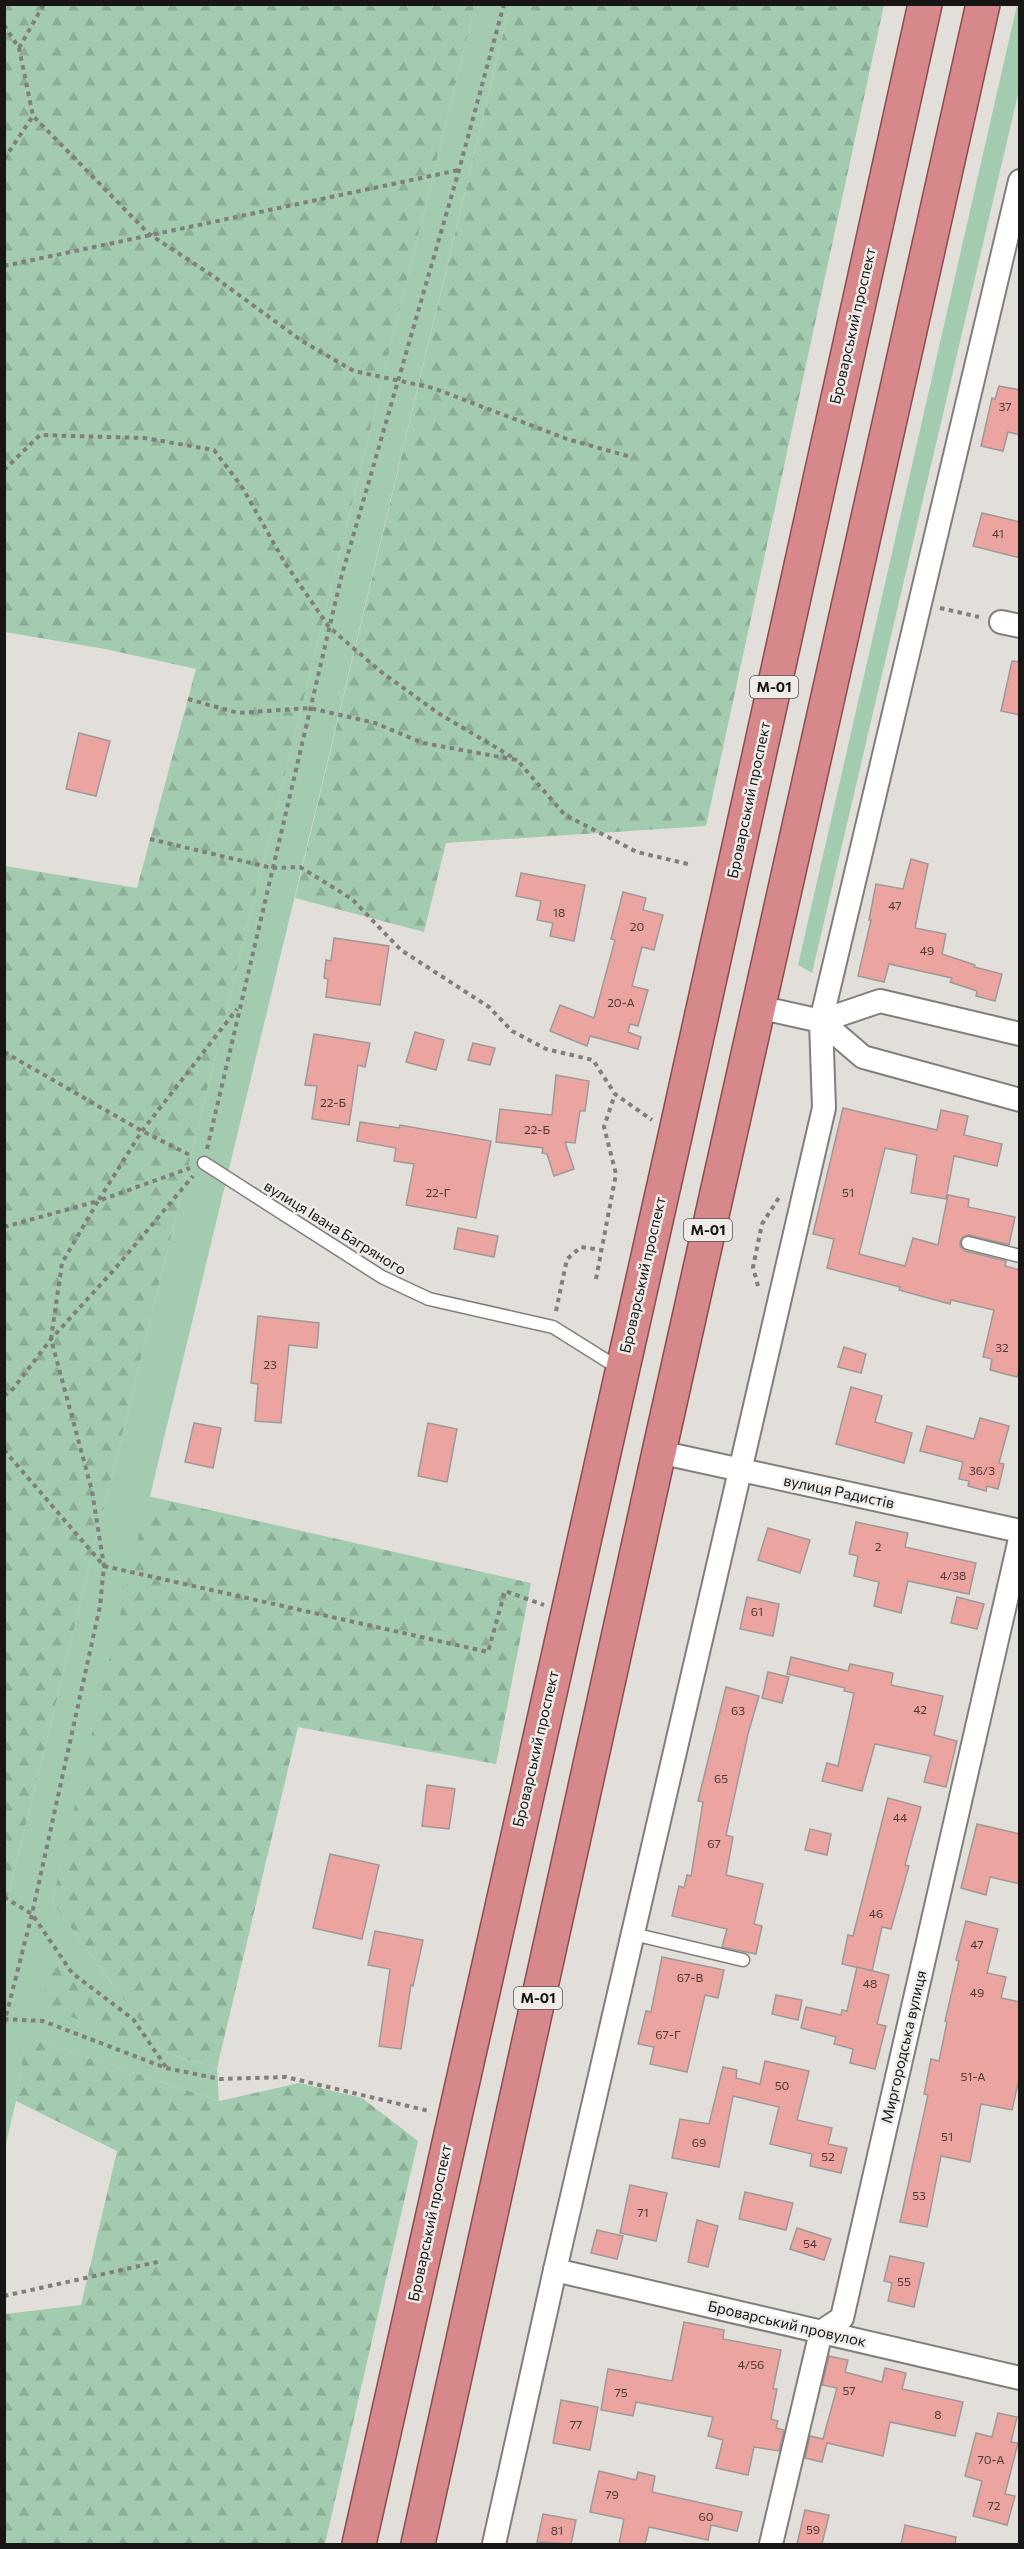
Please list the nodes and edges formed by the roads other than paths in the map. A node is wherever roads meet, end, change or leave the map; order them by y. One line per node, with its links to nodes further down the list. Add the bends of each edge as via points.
1 (925, 4): 11 (highway, Броварський проспект / М-01)
2 (983, 4): 4 (highway, М-01)
3 (1020, 181): 5 (street)
4 (758, 1007): 5 (street); 12 (highway, М-01)
5 (821, 1021): 6 (street, via 880,1001); 7 (street, via 863,1057); 13 (street, via 824,1108)
6 (1020, 1034)
7 (1020, 1100)
8 (204, 1162): 11 (lane, вулиця Івана Багряного, via 382,1277 419,1295 553,1327)
9 (968, 1243): 10 (lane)
10 (1020, 1256)
11 (622, 1370): 21 (highway, Броварський проспект / М-01)
12 (658, 1452): 13 (street, вулиця Радистів); 22 (highway, М-01)
13 (740, 1472): 14 (street, вулиця Радистів); 16 (street)
14 (1020, 1531)
15 (1020, 1539): 19 (street, Миргородська вулиця, via 842,2318)
16 (633, 1934): 17 (lane); 18 (street)
17 (743, 1960)
18 (555, 2270): 19 (street, Броварський провулок); 23 (street)
19 (821, 2332): 20 (street, Броварський провулок); 24 (street)
20 (1020, 2378)
21 (359, 2544)
22 (418, 2544)
23 (494, 2544)
24 (771, 2544)

